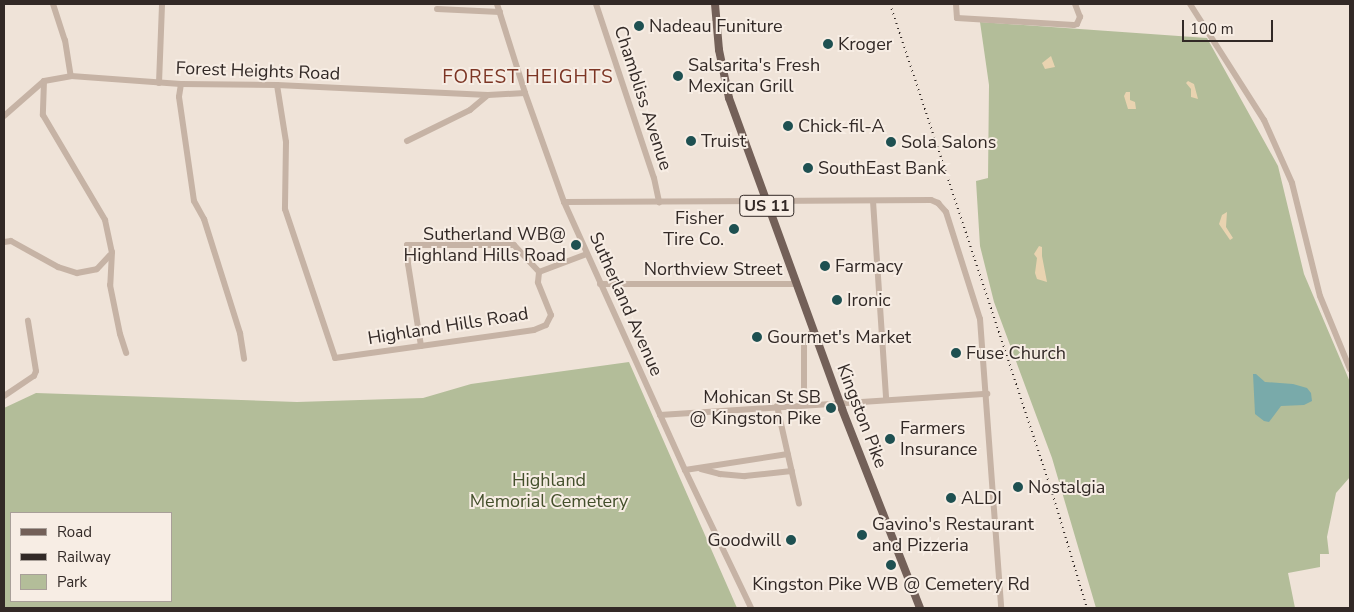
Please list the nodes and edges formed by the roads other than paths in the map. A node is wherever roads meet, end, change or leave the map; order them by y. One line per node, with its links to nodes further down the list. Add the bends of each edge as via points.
1 (53, 4): 11 (street, via 65,40)
2 (162, 4): 13 (street)
3 (497, 4): 10 (street, Sutherland Avenue)
4 (596, 4): 23 (street, Chambliss Avenue, via 654,178)
5 (714, 4): 20 (main road, Kingston Pike / US 11, via 729,98)
6 (956, 4): 7 (street, via 957,18 1074,25 1079,21)
7 (1075, 4)
8 (1190, 4): 35 (street, via 1268,129 1292,183 1320,296)
9 (437, 9): 10 (street)
10 (500, 12): 16 (street, Sutherland Avenue)
11 (71, 76): 12 (street, Forest Heights Road); 13 (street, Forest Heights Road)
12 (44, 80): 18 (street); 25 (street, via 43,115 105,220)
13 (159, 83): 14 (street, Forest Heights Road)
14 (181, 84): 15 (street, Forest Heights Road); 34 (street, via 179,97 194,201 204,219 240,333)
15 (277, 86): 17 (street, Forest Heights Road); 32 (street, Highland Hills Road, via 286,142 285,209 336,358)
16 (525, 93): 17 (street, Forest Heights Road); 22 (street, Sutherland Avenue)
17 (488, 95): 19 (street, via 470,110)
18 (4, 116)
19 (407, 141)
20 (765, 201): 21 (street); 23 (street); 29 (main road, Kingston Pike / US 11)
21 (873, 201): 36 (street, via 931,200 946,212 980,319); 38 (street)
22 (564, 202): 23 (street); 26 (street, Sutherland Avenue)
23 (659, 202)
24 (4, 242): 25 (street, via 12,241 58,267 77,273 97,269)
25 (112, 252): 33 (street, via 110,285)
26 (587, 254): 27 (street); 28 (street, Sutherland Avenue)
27 (539, 272): 32 (street, Highland Hills Road, via 538,282 551,315 546,325 497,337); 32 (street, via 514,245 407,245)
28 (600, 284): 29 (street, Northview Street); 42 (street, Sutherland Avenue)
29 (796, 284): 31 (main road, Kingston Pike / US 11)
30 (28, 321): 37 (street, via 36,371 34,376)
31 (814, 332): 39 (main road, Kingston Pike / US 11); 40 (street, via 804,341)
32 (421, 346)
33 (126, 354)
34 (244, 359)
35 (1350, 370)
36 (987, 394): 38 (street); 50 (street)
37 (4, 396)
38 (886, 400): 39 (street)
39 (840, 403): 40 (street); 49 (main road, Kingston Pike / US 11)
40 (804, 405): 41 (street)
41 (777, 406): 42 (street); 43 (street)
42 (660, 415): 45 (street, Sutherland Avenue)
43 (788, 454): 44 (street); 46 (street)
44 (698, 468): 45 (street); 46 (street, via 745,476)
45 (685, 470): 48 (street, Sutherland Avenue)
46 (792, 471): 47 (street)
47 (799, 504)
48 (751, 608)
49 (920, 608)
50 (1001, 608)

